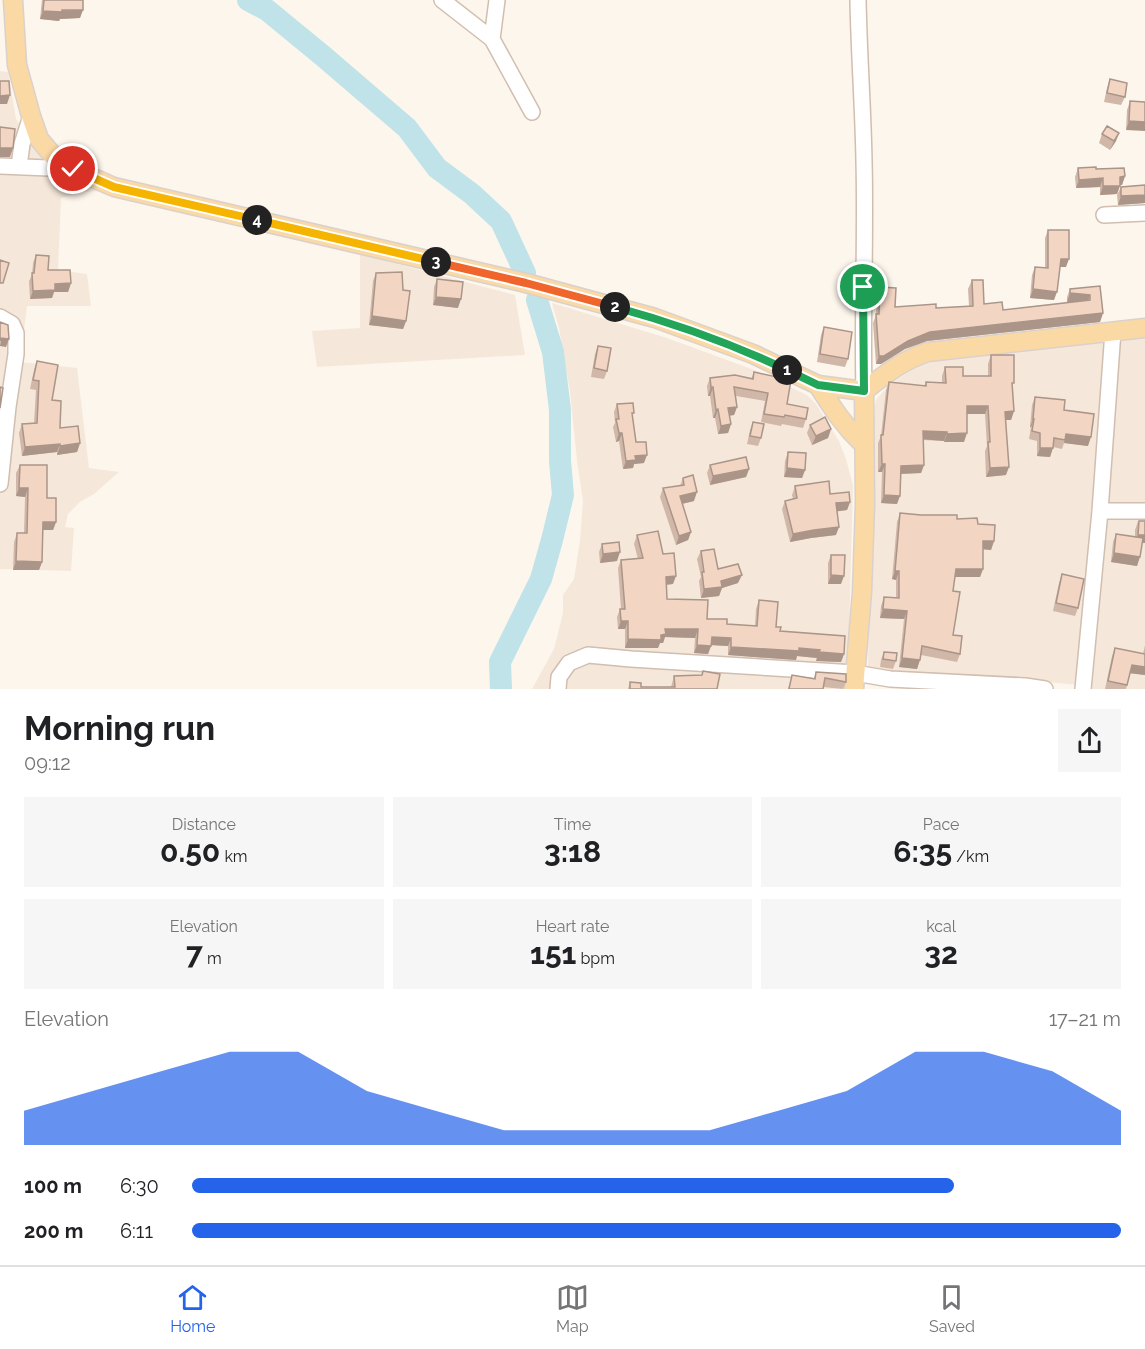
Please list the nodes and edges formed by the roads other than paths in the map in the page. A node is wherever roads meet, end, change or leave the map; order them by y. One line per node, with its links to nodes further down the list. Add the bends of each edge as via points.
1 (13, 0): 7 (main road, via 17,65)
2 (442, 0): 5 (street)
3 (497, 0): 5 (street)
4 (858, 0): 17 (street, via 864,161)
5 (492, 39): 6 (street)
6 (532, 112)
7 (31, 116): 9 (street); 10 (main road, via 39,139)
8 (0, 166): 9 (street)
9 (19, 166): 10 (street)
10 (73, 169): 16 (main road, via 114,187 526,283 655,318 753,354)
11 (1145, 213): 12 (street)
12 (1104, 215)
13 (0, 317): 19 (street, via 12,324 16,333 16,354)
14 (1145, 328): 15 (main road)
15 (1113, 331): 17 (main road, via 928,352 890,371); 20 (street)
16 (818, 385): 17 (main road); 18 (main road, via 839,418)
17 (864, 391): 18 (main road)
18 (864, 445): 22 (main road, via 862,592)
19 (0, 483)
20 (1100, 510): 21 (street); 25 (street)
21 (1145, 511)
22 (854, 681): 23 (street, via 588,655 569,663 559,677); 24 (street, via 890,679)
23 (558, 689)
24 (1045, 689)
25 (1083, 689)

